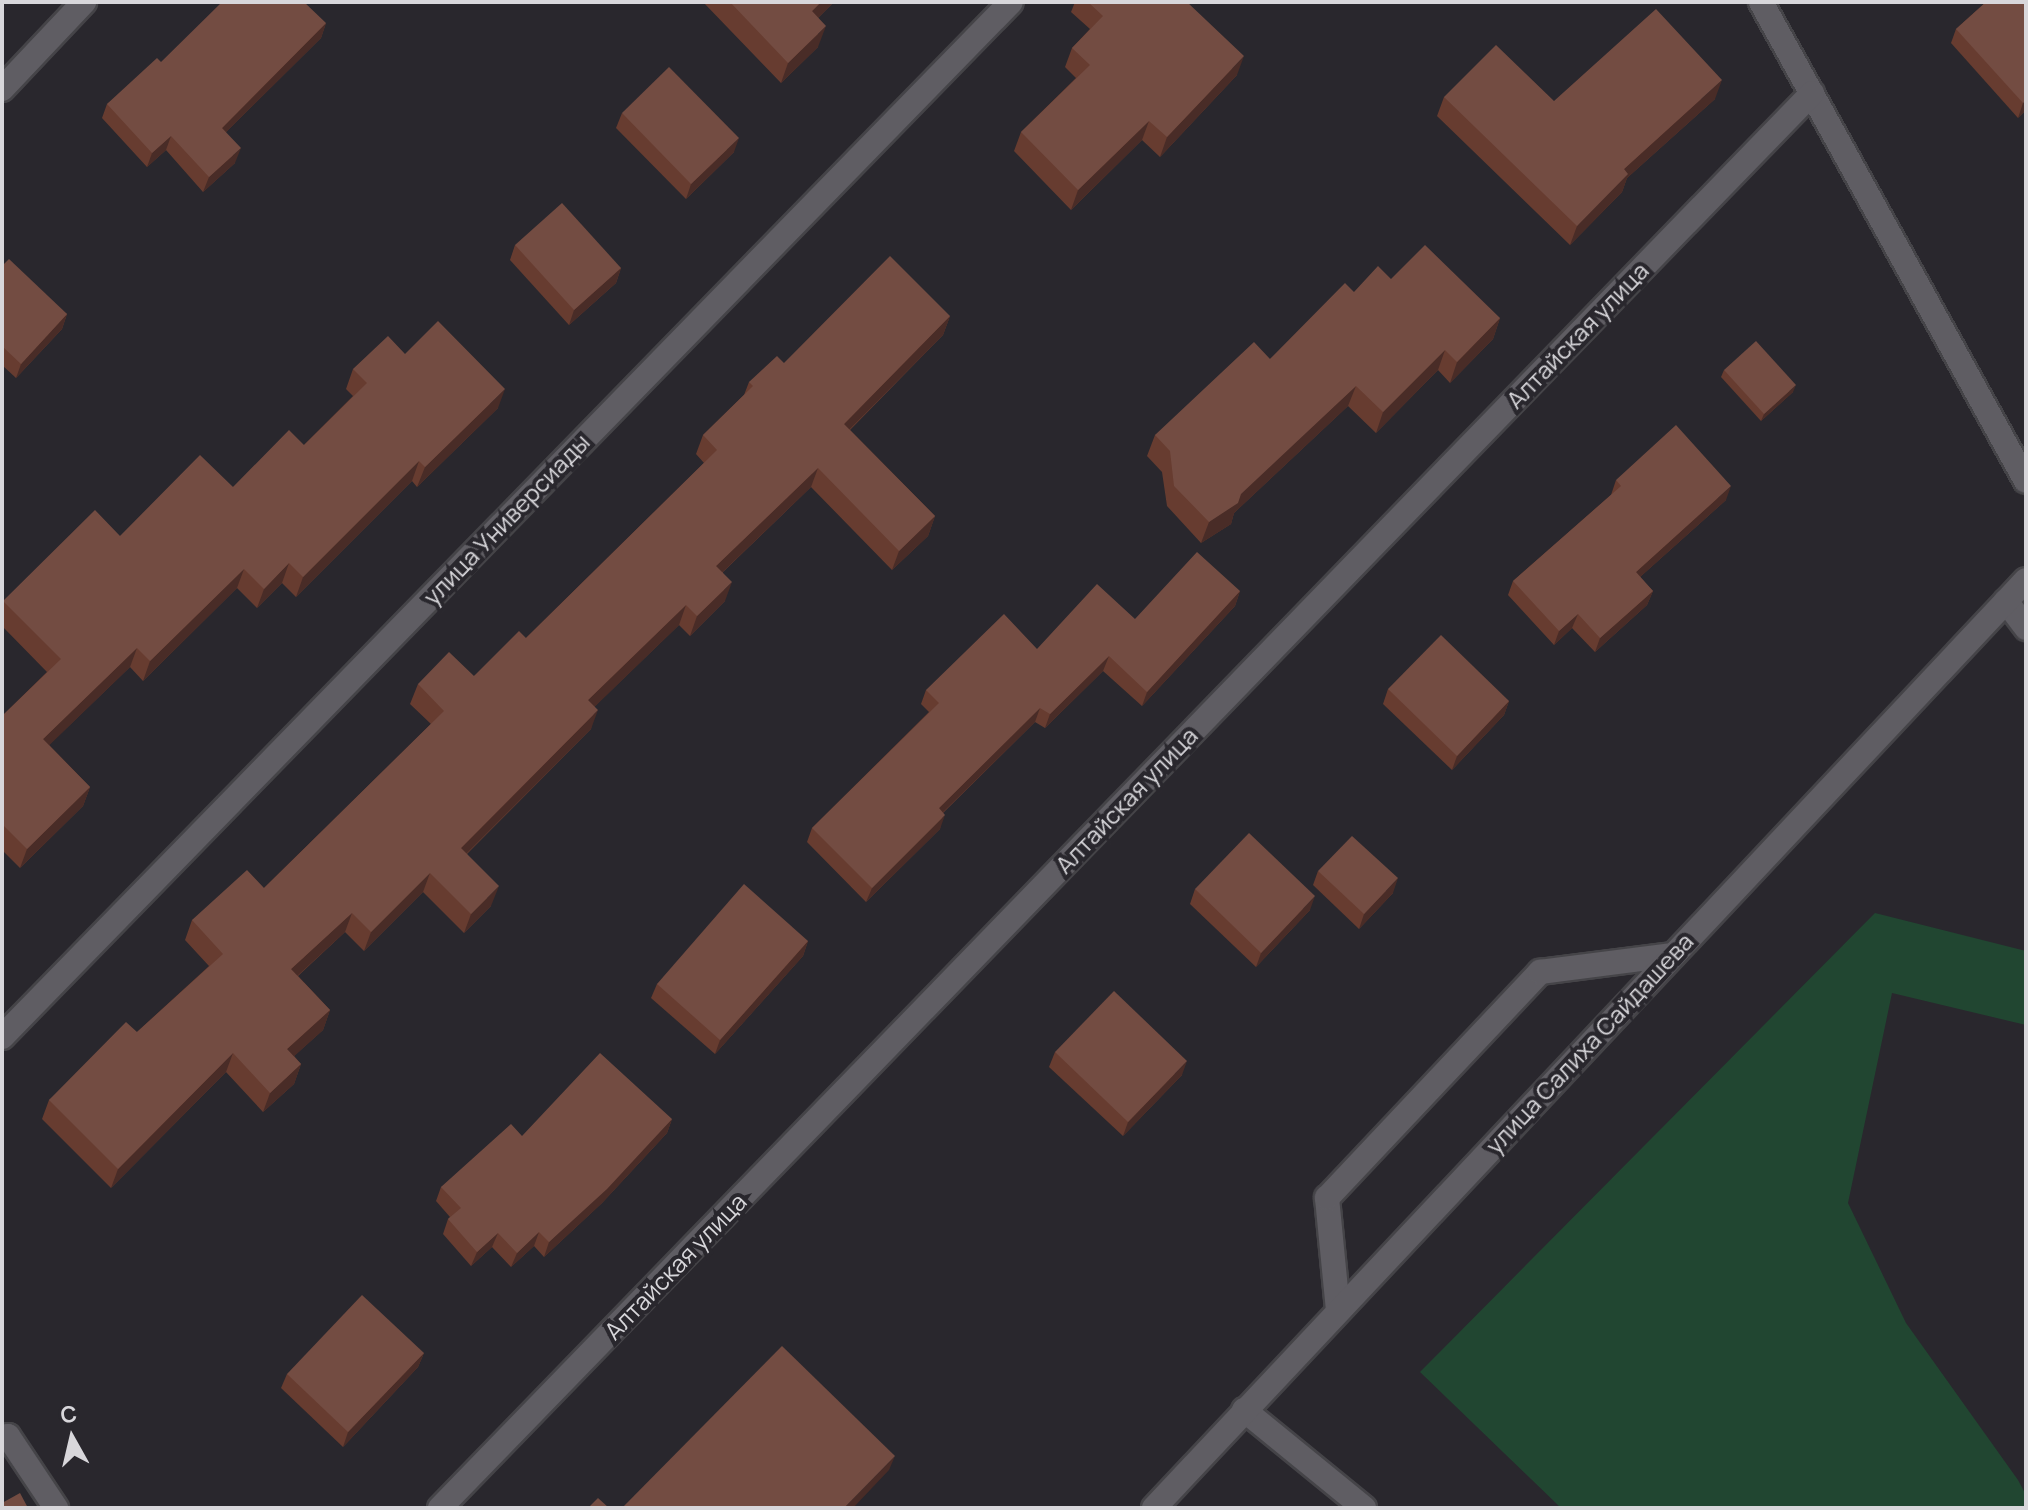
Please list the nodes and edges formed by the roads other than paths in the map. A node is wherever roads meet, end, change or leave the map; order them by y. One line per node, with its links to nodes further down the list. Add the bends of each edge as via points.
1 (84, 2): 4 (street)
2 (1011, 2): 11 (street, улица Универсиады)
3 (1761, 2): 5 (street)
4 (2, 89)
5 (1812, 93): 6 (street); 16 (street, Алтайская улица)
6 (2026, 481)
7 (2026, 580): 8 (street, улица Салиха Сайдашева)
8 (2006, 601): 9 (street); 10 (street, улица Салиха Сайдашева)
9 (2026, 628)
10 (1673, 955): 12 (street, улица Салиха Сайдашева); 12 (street, via 1540,972 1327,1198)
11 (2, 1037)
12 (1338, 1310): 13 (street, улица Салиха Сайдашева)
13 (1244, 1410): 17 (street, улица Салиха Сайдашева); 18 (street)
14 (2, 1437): 15 (street, via 8,1436)
15 (56, 1508)
16 (440, 1508)
17 (1154, 1508)
18 (1364, 1508)

